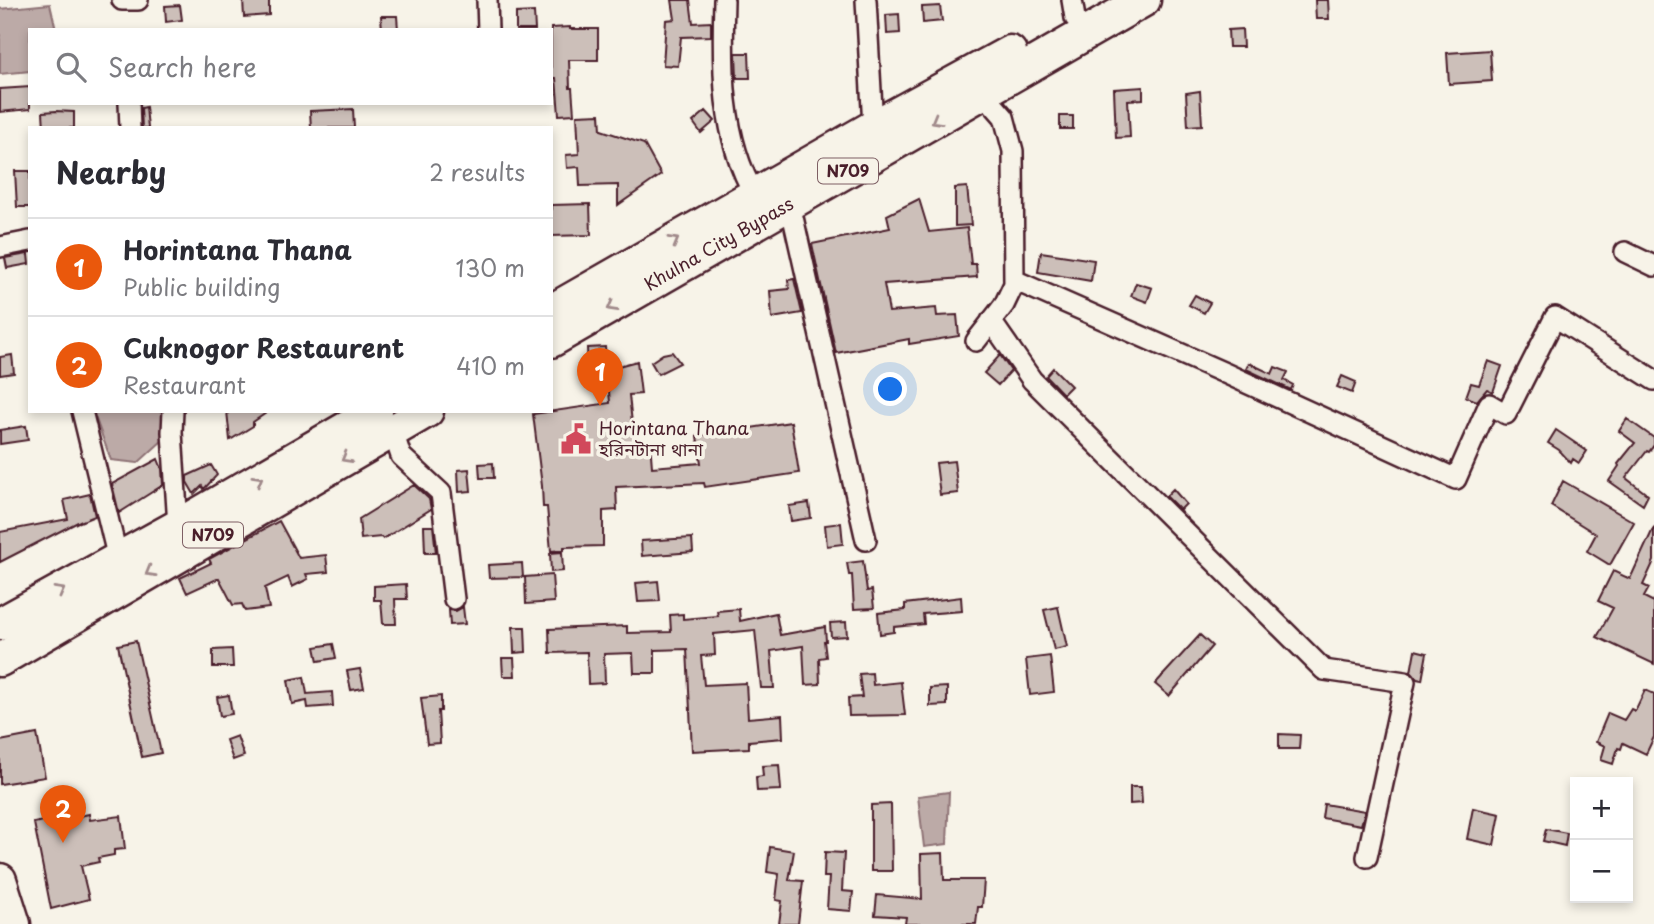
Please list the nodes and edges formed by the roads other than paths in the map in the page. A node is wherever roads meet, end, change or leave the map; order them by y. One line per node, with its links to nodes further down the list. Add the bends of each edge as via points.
1 (122, 0): 2 (street)
2 (138, 0)
3 (487, 0): 9 (street)
4 (724, 0): 14 (street, via 729,120 743,175)
5 (866, 0): 13 (street)
6 (1108, 0): 8 (highway, Khulna City Bypass / N709)
7 (1144, 0): 10 (highway, Khulna City Bypass / N709)
8 (1073, 9): 13 (highway, Khulna City Bypass / N709)
9 (488, 28)
10 (983, 93): 15 (highway, Khulna City Bypass / N709, one-way to 15); 20 (street, via 1004,117 1013,152)
11 (129, 105): 12 (street)
12 (130, 126)
13 (873, 127): 14 (highway, Khulna City Bypass / N709)
14 (755, 195): 21 (highway, Khulna City Bypass / N709, one-way to 14)
15 (790, 204): 23 (highway, Khulna City Bypass / N709, one-way to 23); 31 (street)
16 (28, 241): 17 (street)
17 (0, 247)
18 (1625, 252): 19 (street)
19 (1654, 266)
20 (1014, 280): 22 (street); 25 (street, via 1456,479 1489,404 1506,414 1555,317)
21 (553, 310)
22 (991, 321): 24 (street); 36 (street, via 1032,380 1324,670 1405,682)
23 (553, 340)
24 (976, 341)
25 (1654, 380)
26 (82, 413): 32 (street)
27 (173, 413): 30 (street)
28 (418, 413): 29 (highway, N709)
29 (384, 421): 30 (highway, N709, one-way to 29); 33 (street, via 401,456 441,493); 35 (highway, N709, one-way to 35)
30 (178, 526): 32 (highway, N709)
31 (866, 540)
32 (118, 559): 34 (highway, N709, one-way to 32)
33 (454, 599)
34 (0, 624)
35 (0, 660)
36 (1367, 857)
37 (0, 880): 38 (highway)
38 (14, 924)

